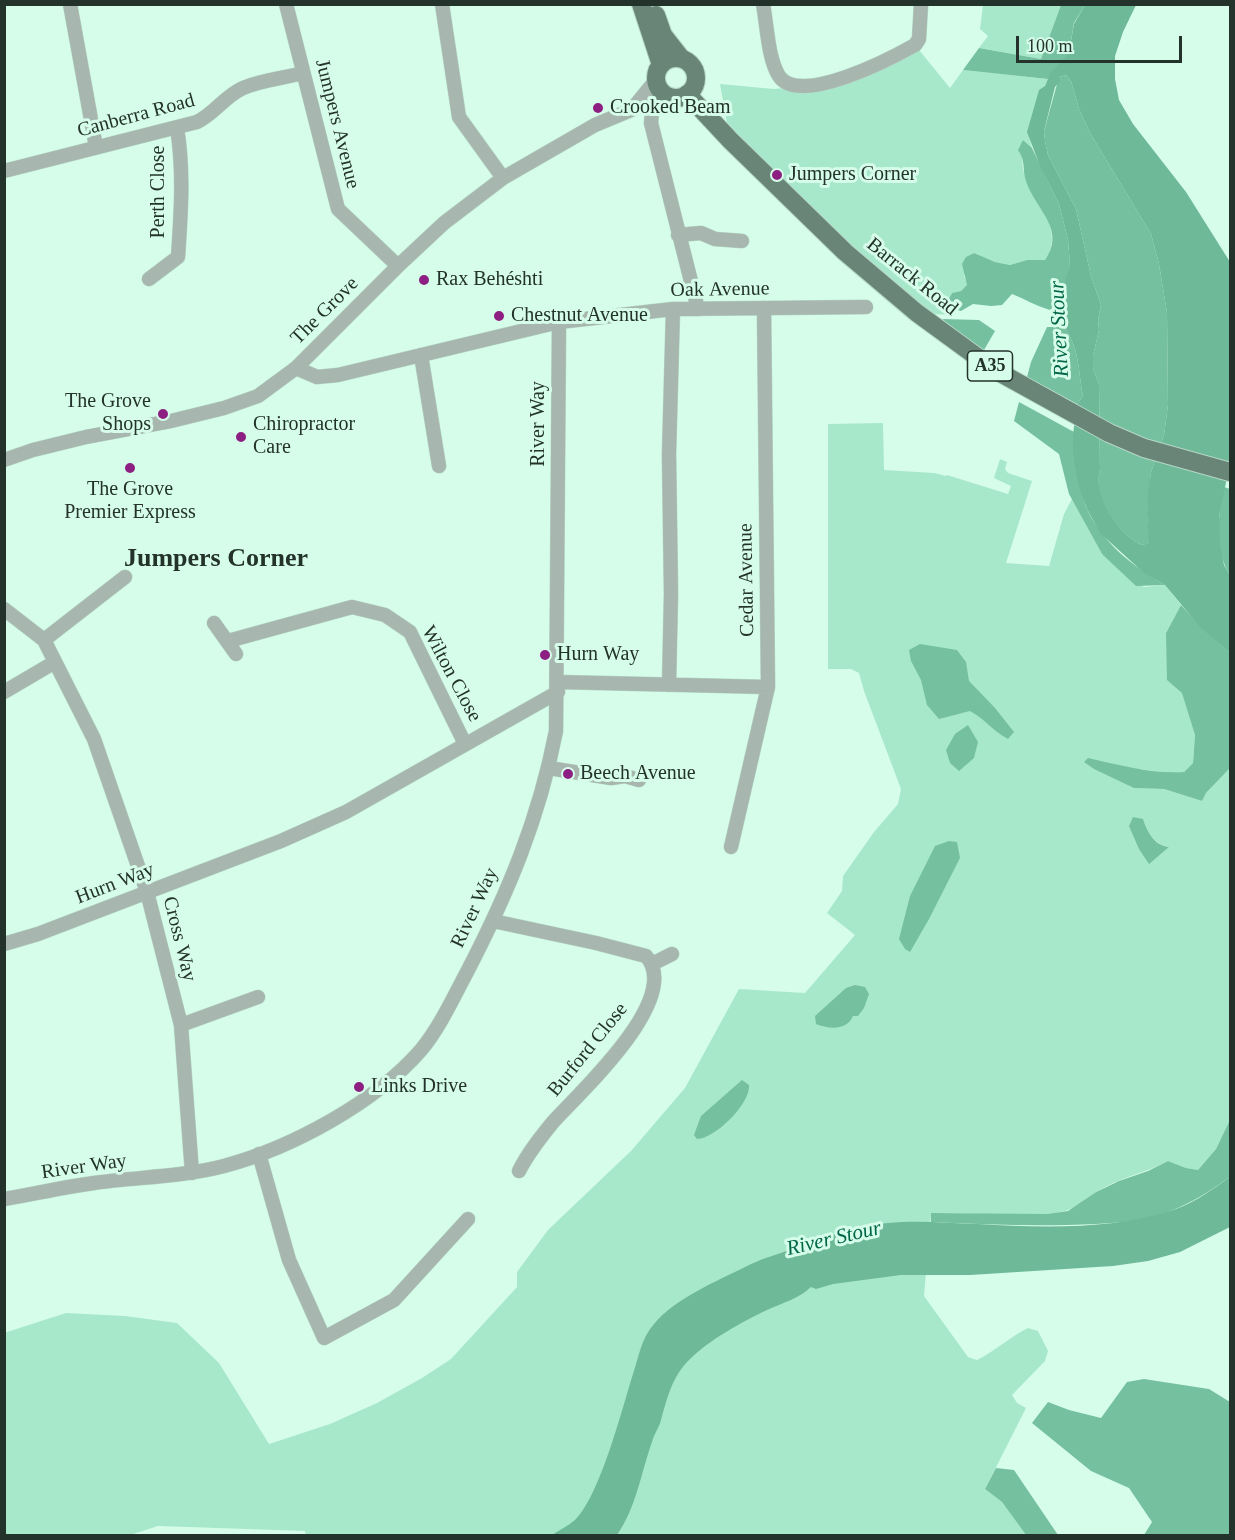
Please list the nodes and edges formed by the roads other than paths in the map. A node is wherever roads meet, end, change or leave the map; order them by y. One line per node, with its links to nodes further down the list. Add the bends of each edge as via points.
1 (70, 4): 15 (street)
2 (286, 4): 9 (street, Jumpers Avenue)
3 (442, 4): 17 (street, via 459,117)
4 (641, 4): 10 (main road)
5 (653, 4): 8 (main road, via 663,35)
6 (763, 4): 7 (street, via 780,79 791,85 807,86 843,80 915,45 919,39)
7 (921, 4)
8 (681, 58): 10 (main road, via 670,59); 11 (main road, via 693,67 695,74)
9 (303, 73): 14 (street, Canberra Road, via 243,88 209,116); 20 (street, Jumpers Avenue, via 338,209)
10 (658, 73): 12 (main road); 13 (street, The Grove)
11 (687, 94): 12 (main road); 33 (main road, Barrack Road / A35, via 845,252 995,370 1109,433 1144,448)
12 (660, 99): 13 (street, The Grove); 18 (street, via 651,123)
13 (634, 107): 17 (street, The Grove)
14 (177, 128): 15 (street, Canberra Road); 21 (street, Perth Close, via 182,158 183,260)
15 (96, 147): 16 (street, Canberra Road)
16 (4, 171)
17 (503, 178): 20 (street, The Grove, via 444,223)
18 (678, 235): 19 (street, via 701,233 715,239); 25 (street)
19 (742, 241)
20 (398, 266): 27 (street, The Grove)
21 (149, 279)
22 (866, 307): 23 (street, Oak Avenue)
23 (764, 308): 25 (street, Oak Avenue); 43 (street, Cedar Avenue)
24 (673, 309): 25 (street, Oak Avenue); 26 (street, Oak Avenue); 41 (street)
25 (698, 309)
26 (559, 322): 28 (street, Oak Avenue); 42 (street, River Way)
27 (313, 352): 29 (street, The Grove); 30 (street)
28 (421, 355): 30 (street, Oak Avenue); 32 (street)
29 (296, 368): 30 (street, Oak Avenue, via 317,377); 31 (street, The Grove, via 258,396 243,402 86,437)
30 (330, 375)
31 (4, 460)
32 (439, 466)
33 (1230, 472)
34 (125, 578): 37 (street)
35 (4, 609): 37 (street, Cross Way)
36 (214, 623): 38 (street)
37 (44, 640): 40 (street, Cross Way)
38 (228, 641): 39 (street); 45 (street, Wilton Close, via 352,607 385,615 410,632)
39 (236, 654)
40 (55, 663): 44 (street); 49 (street, Cross Way, via 94,739)
41 (669, 686): 42 (street); 43 (street)
42 (558, 687): 45 (street, Hurn Way); 46 (street, River Way)
43 (768, 687): 48 (street, Cedar Avenue)
44 (4, 693)
45 (465, 744): 49 (street, Hurn Way, via 346,812)
46 (549, 768): 47 (street); 50 (street, River Way, via 531,830)
47 (639, 780)
48 (731, 847)
49 (147, 892): 51 (street, Hurn Way); 55 (street, Cross Way)
50 (493, 921): 53 (street, via 646,956); 56 (street, River Way, via 445,1014 422,1049 392,1079 348,1111)
51 (4, 944)
52 (672, 954): 53 (street)
53 (652, 964): 57 (street, Burford Close, via 653,992 635,1029 552,1123)
54 (258, 998): 55 (street)
55 (181, 1025): 58 (street, Cross Way)
56 (259, 1154): 58 (street, River Way); 60 (street, via 289,1260 324,1338 394,1300)
57 (519, 1171)
58 (192, 1173): 59 (street, River Way, via 94,1183)
59 (4, 1199)
60 (468, 1219)

